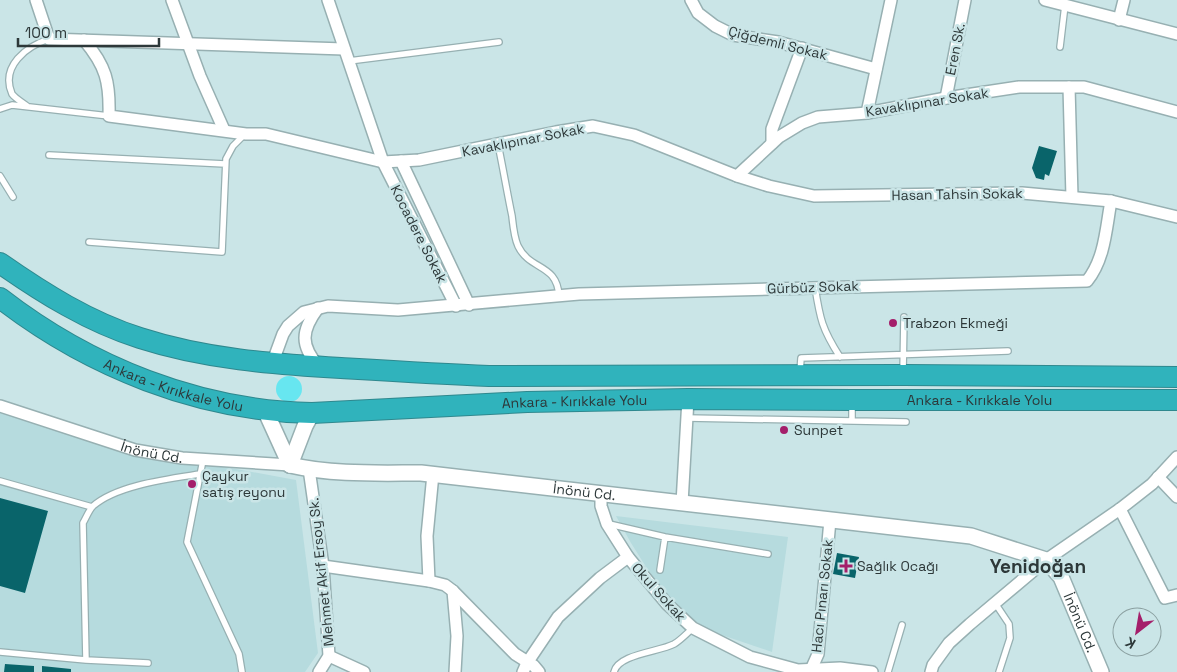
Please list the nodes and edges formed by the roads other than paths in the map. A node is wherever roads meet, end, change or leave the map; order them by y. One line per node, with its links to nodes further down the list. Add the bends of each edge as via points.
1 (36, 0): 12 (street)
2 (172, 0): 15 (street)
3 (328, 0): 18 (street, Kocadere Sokak)
4 (691, 0): 17 (street, Çiğdemli Sokak, via 698,13 733,34)
5 (891, 0): 20 (street)
6 (965, 0): 22 (street, Eren Sk.)
7 (1045, 0): 9 (street)
8 (1124, 0): 10 (street)
9 (1065, 5): 10 (street); 16 (lane)
10 (1119, 20): 11 (street)
11 (1177, 34)
12 (49, 39): 13 (street); 23 (lane, via 14,57 6,71 8,89)
13 (84, 40): 15 (street); 27 (street, via 98,56 106,78)
14 (499, 42): 19 (lane)
15 (188, 44): 18 (street); 28 (street)
16 (1060, 47)
17 (802, 48): 20 (street, Çiğdemli Sokak); 30 (street, via 772,129)
18 (344, 49): 19 (street, Kocadere Sokak)
19 (349, 61): 34 (street, Kocadere Sokak)
20 (876, 68): 26 (street)
21 (1069, 87): 22 (street, Kavaklıpınar Sokak, via 1020,87); 25 (street, Kavaklıpınar Sokak, via 1084,87); 39 (street)
22 (946, 98): 26 (street, Kavaklıpınar Sokak)
23 (28, 107): 24 (lane, via 12,105); 27 (lane)
24 (0, 109)
25 (1177, 112)
26 (867, 113): 30 (street, Kavaklıpınar Sokak, via 810,120)
27 (109, 116): 28 (street, Kavaklıpınar Sokak)
28 (224, 130): 29 (street, Kavaklıpınar Sokak)
29 (246, 134): 34 (street, Kavaklıpınar Sokak, via 266,134); 35 (lane, via 234,146)
30 (772, 143): 37 (street, Kavaklıpınar Sokak)
31 (498, 144): 33 (street, Kavaklıpınar Sokak); 37 (street, Kavaklıpınar Sokak, via 593,126 634,135); 45 (lane, via 517,245 528,259 555,278)
32 (49, 155): 35 (lane)
33 (400, 161): 34 (street, Kavaklıpınar Sokak); 47 (street, Kocadere Sokak)
34 (383, 162): 48 (street, Kocadere Sokak)
35 (225, 164): 42 (lane, via 222,252)
36 (0, 176): 38 (lane)
37 (737, 176): 39 (street, Hasan Tahsin Sokak, via 814,196 1022,193)
38 (13, 197)
39 (1072, 197): 40 (street, Hasan Tahsin Sokak)
40 (1111, 201): 41 (street, Hasan Tahsin Sokak); 44 (street, Gürbüz Sokak, via 1100,259 1087,281)
41 (1177, 217)
42 (89, 242)
43 (0, 263): 53 (highway, Ankara - Kırıkkale Yolu, via 51,297 113,328 190,351)
44 (815, 287): 45 (street, Gürbüz Sokak); 52 (lane, via 824,332)
45 (560, 296): 47 (street, Gürbüz Sokak)
46 (0, 298): 62 (highway, Ankara - Kırıkkale Yolu, via 56,338 112,367 183,392)
47 (469, 305): 48 (street, Gürbüz Sokak)
48 (456, 306): 49 (street, Gürbüz Sokak, via 398,310)
49 (318, 308): 53 (street, Gürbüz Sokak, via 304,312 288,326); 55 (street, via 308,321 304,338 308,353)
50 (904, 318): 54 (lane)
51 (1008, 351): 54 (lane)
52 (840, 357): 54 (lane); 56 (lane, via 801,358)
53 (272, 364): 55 (highway, Ankara - Kırıkkale Yolu)
54 (903, 365): 56 (highway, Ankara - Kırıkkale Yolu); 57 (highway, Ankara - Kırıkkale Yolu)
55 (320, 367): 56 (highway, Ankara - Kırıkkale Yolu, via 489,376)
56 (800, 375)
57 (1177, 377)
58 (852, 400): 59 (highway, Ankara - Kırıkkale Yolu); 61 (highway, Ankara - Kırıkkale Yolu); 64 (lane)
59 (1177, 400)
60 (0, 406): 67 (street, İnönü Cd., via 135,450)
61 (687, 408): 63 (highway, Ankara - Kırıkkale Yolu, via 527,402); 64 (lane); 76 (street)
62 (265, 410): 63 (highway, Ankara - Kırıkkale Yolu); 68 (street)
63 (312, 412): 68 (street)
64 (852, 421): 65 (lane)
65 (906, 422)
66 (1177, 457): 72 (street)
67 (203, 460): 68 (street, İnönü Cd.); 70 (lane)
68 (290, 465): 69 (street, İnönü Cd.)
69 (309, 469): 71 (street, İnönü Cd., via 340,473); 85 (street, Mehmet Akif Ersoy Sk.)
70 (200, 474): 77 (lane, via 115,492); 99 (lane, via 187,542 239,654)
71 (433, 474): 74 (street, İnönü Cd.); 87 (street, via 427,536)
72 (1158, 477): 75 (street); 78 (street)
73 (0, 481): 77 (lane)
74 (600, 493): 76 (street, İnönü Cd.); 80 (street, Okul Sokak)
75 (1177, 497)
76 (682, 503): 79 (street, İnönü Cd.)
77 (92, 507): 95 (lane, via 83,523)
78 (1120, 509): 84 (street); 89 (street, via 1165,598)
79 (830, 520): 84 (street, İnönü Cd., via 972,536); 98 (street, Hacı Pınarı Sokak, via 818,654)
80 (607, 524): 81 (lane); 83 (street, Okul Sokak)
81 (664, 537): 82 (lane); 86 (lane)
82 (768, 554)
83 (628, 557): 92 (street, Okul Sokak, via 667,604); 97 (street, via 558,617)
84 (1046, 560): 90 (street); 109 (street, İnönü Cd., via 1061,577)
85 (323, 566): 87 (street); 94 (street, Mehmet Akif Ersoy Sk.)
86 (660, 570)
87 (429, 581): 88 (street, via 445,584)
88 (453, 591): 97 (street); 102 (street)
89 (1177, 595)
90 (995, 603): 107 (street, via 949,643); 108 (lane, via 1010,624 1010,638)
91 (902, 625): 106 (lane)
92 (693, 628): 98 (street, Okul Sokak, via 750,657); 104 (lane, via 675,644 627,658)
93 (0, 652): 95 (lane)
94 (329, 656): 100 (street, Mehmet Akif Ersoy Sk.); 101 (street)
95 (86, 660): 96 (lane)
96 (148, 663)
97 (525, 667): 103 (street, via 534,666)
98 (810, 671): 105 (street, Okul Sokak, via 840,668)
99 (242, 672)
100 (320, 672)
101 (364, 672)
102 (456, 672)
103 (539, 672)
104 (614, 672)
105 (872, 672)
106 (888, 672)
107 (931, 672)
108 (999, 672)
109 (1101, 672)

